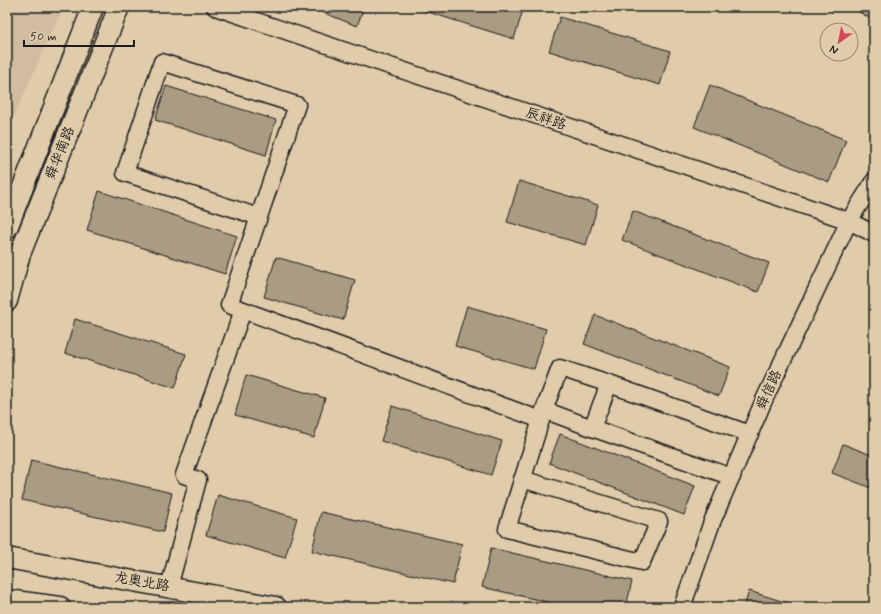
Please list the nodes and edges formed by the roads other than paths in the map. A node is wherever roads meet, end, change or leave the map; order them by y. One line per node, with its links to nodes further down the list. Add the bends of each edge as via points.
1 (93, 7): 7 (main road, 舜华南路)
2 (118, 7): 9 (main road, 舜华南路, via 20,254)
3 (215, 7): 6 (street, 辰祥路)
4 (874, 182): 6 (street, 舜信路)
5 (259, 217): 5 (street, via 297,105 162,62 125,173); 10 (street, via 229,305)
6 (849, 221): 8 (street, 辰祥路); 14 (street, 舜信路)
7 (7, 228)
8 (874, 234)
9 (7, 301)
10 (243, 310): 12 (street); 18 (street, via 184,475 198,480)
11 (609, 384): 12 (street, via 560,368); 13 (street); 14 (street)
12 (543, 415): 13 (street); 16 (street)
13 (592, 428): 15 (street)
14 (750, 434): 15 (street, 舜信路)
15 (732, 477): 22 (street, 舜信路, via 712,522)
16 (522, 479): 16 (street, via 659,522 642,562 507,529)
17 (7, 558): 18 (main road, 龙奥北路)
18 (169, 587): 21 (main road, 龙奥北路)
19 (7, 600): 20 (main road)
20 (60, 607)
21 (276, 607)
22 (682, 607)

